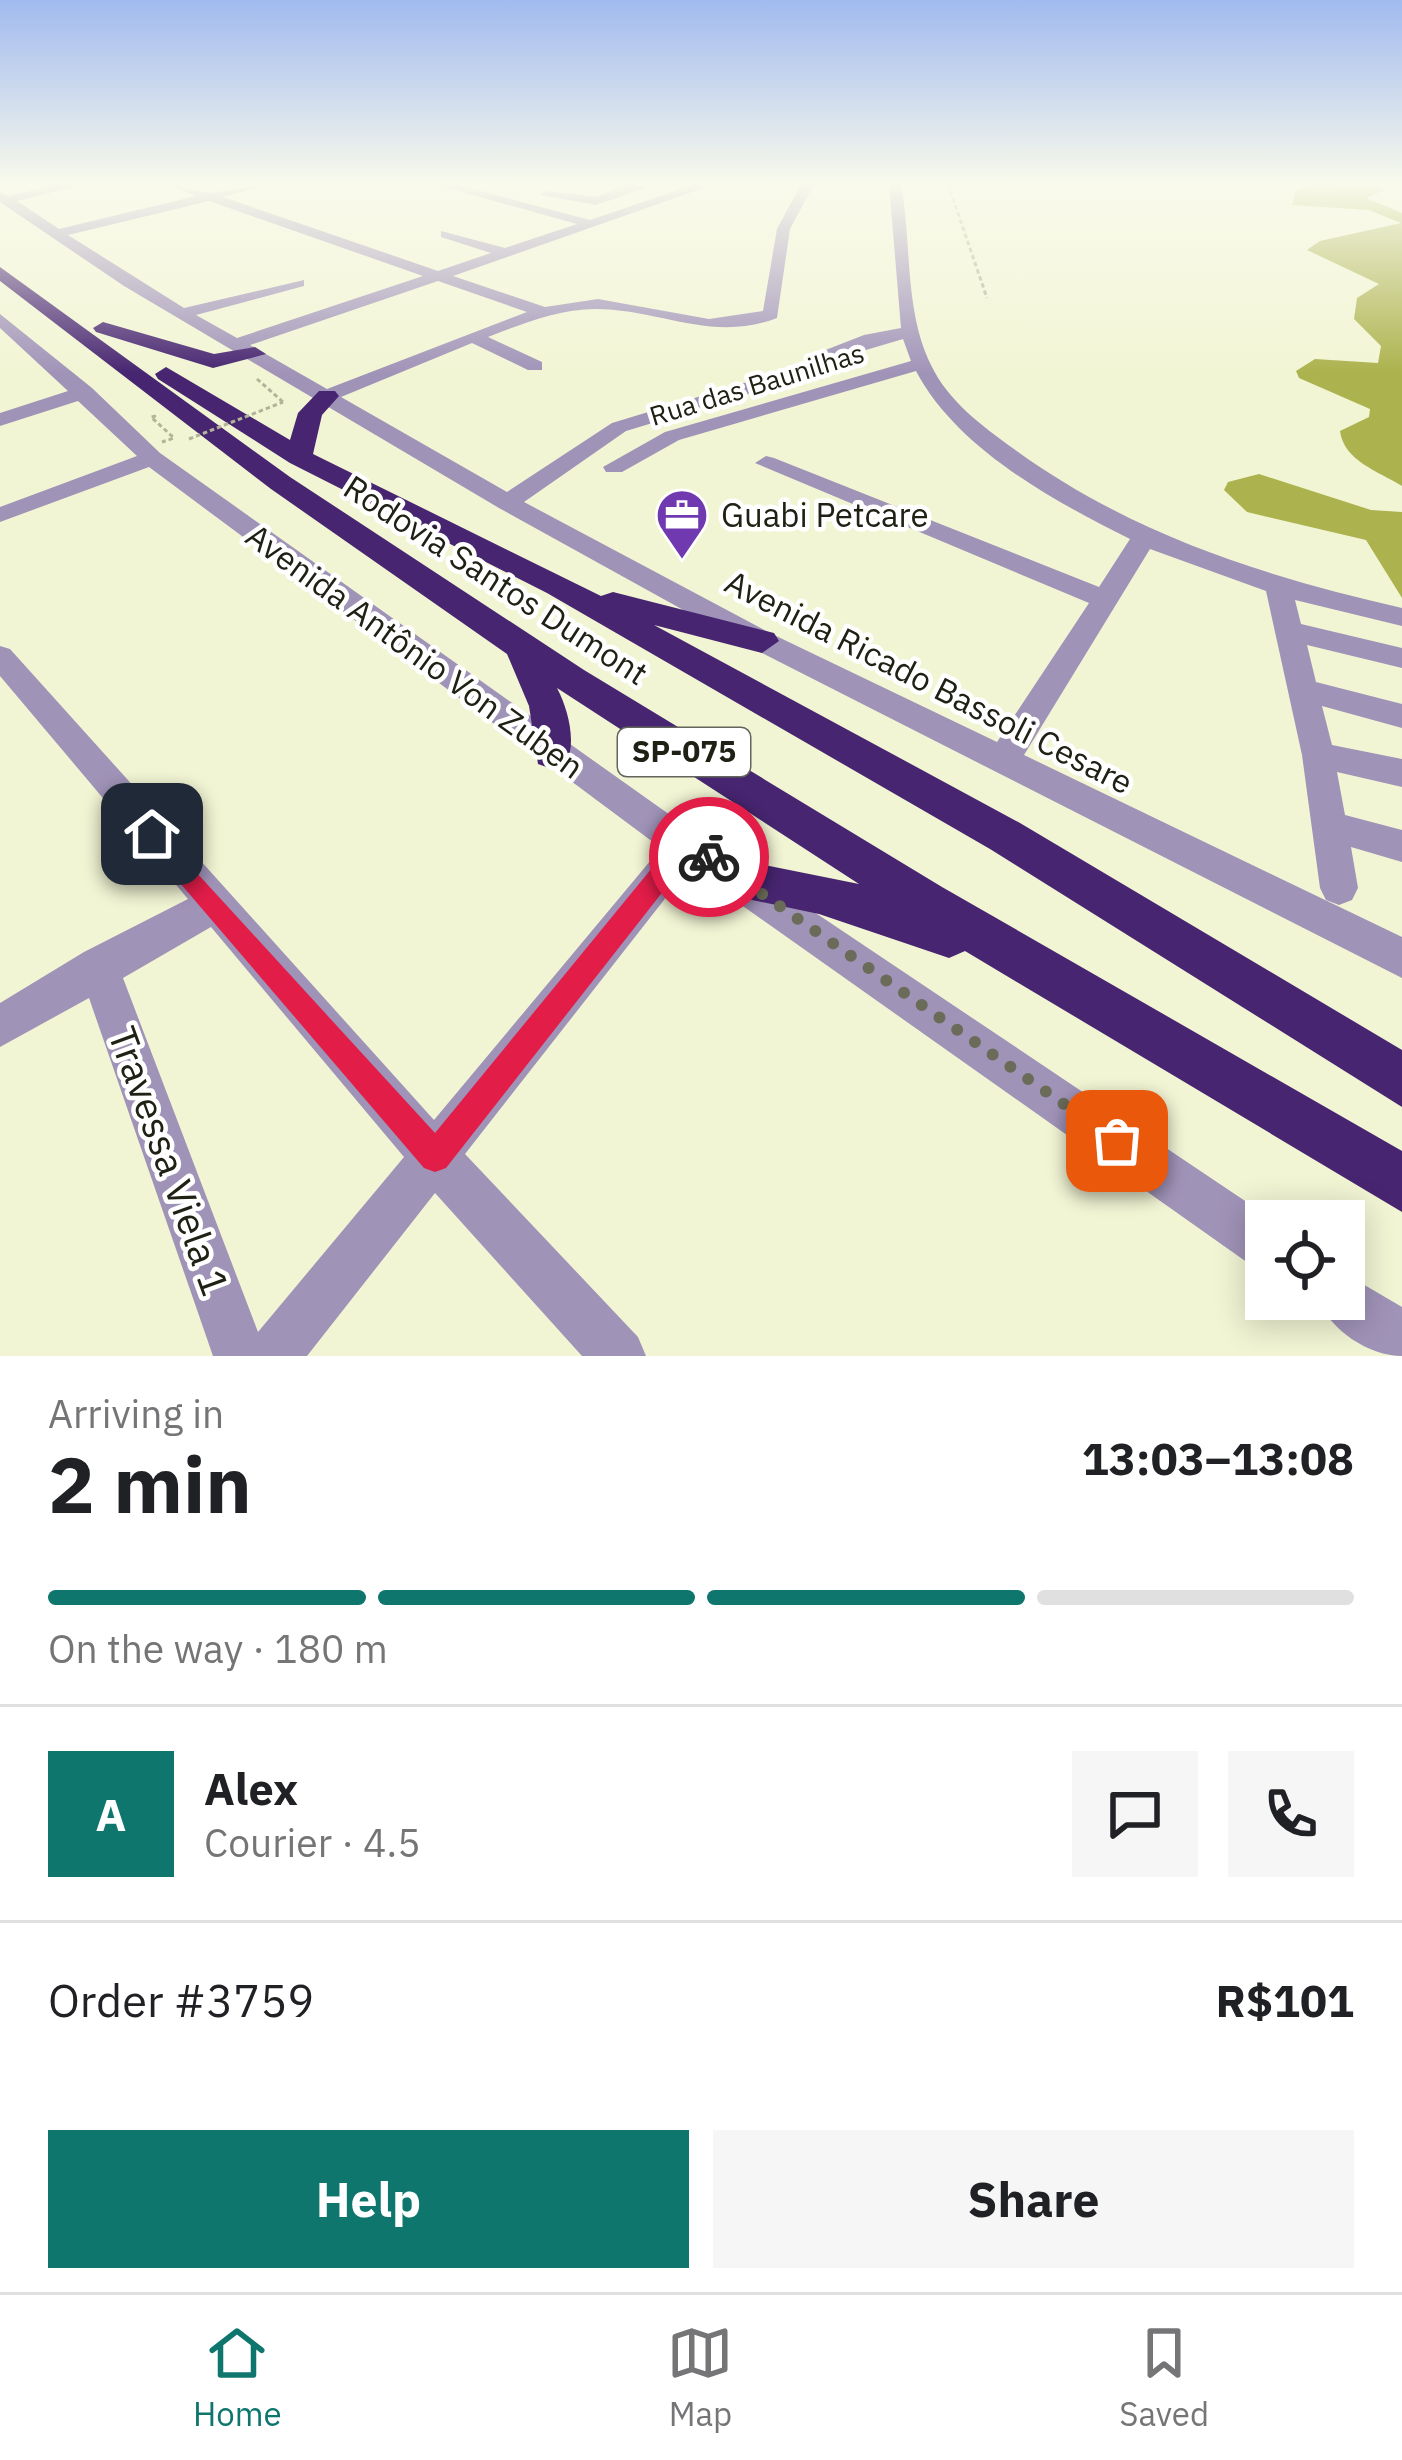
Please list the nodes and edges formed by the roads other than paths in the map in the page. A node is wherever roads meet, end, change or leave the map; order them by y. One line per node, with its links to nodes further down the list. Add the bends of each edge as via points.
1 (81, 247): 13 (street, Avenida Ricado Bassoli Cesare)
2 (356, 247): 10 (street)
3 (488, 247): 8 (street)
4 (528, 247): 8 (street)
5 (780, 247): 12 (street, via 771,314 758,321 706,322 597,304)
6 (902, 247): 16 (street)
7 (0, 251): 15 (highway, Rodovia Santos Dumont / SP-075)
8 (508, 254): 10 (street)
9 (0, 272): 39 (highway, Rodovia Santos Dumont / SP-075, via 283,489)
10 (444, 277): 12 (street); 19 (street)
11 (298, 283): 13 (street)
12 (543, 311): 18 (street)
13 (183, 313): 19 (street, Avenida Ricado Bassoli Cesare)
14 (0, 319): 20 (street, Avenida Antônio Von Zuben)
15 (103, 328): 19 (highway, via 213,362); 27 (highway, Rodovia Santos Dumont / SP-075)
16 (911, 332): 21 (street); 30 (street, via 870,339 829,355 830,363 619,427)
17 (0, 338): 20 (street)
18 (476, 338): 22 (street); 24 (street)
19 (246, 349): 24 (street, Avenida Ricado Bassoli Cesare)
20 (38, 352): 23 (street, Avenida Antônio Von Zuben)
21 (921, 364): 29 (street, Rua das Baunilhas, via 672,436); 32 (street, via 973,430)
22 (535, 366)
23 (85, 392): 25 (street); 26 (street, Avenida Antônio Von Zuben)
24 (327, 396): 27 (highway, via 310,413); 30 (street, Avenida Ricado Bassoli Cesare)
25 (0, 420)
26 (147, 454): 31 (street); 44 (street, Avenida Antônio Von Zuben)
27 (299, 457): 33 (highway, Rodovia Santos Dumont / SP-075)
28 (766, 463): 35 (street)
29 (614, 467)
30 (507, 503): 38 (street, Avenida Ricado Bassoli Cesare)
31 (0, 514)
32 (1144, 539): 34 (street); 35 (street)
33 (558, 586): 38 (highway); 58 (highway, Rodovia Santos Dumont / SP-075, via 1005,836)
34 (1279, 589): 36 (street); 37 (street)
35 (1104, 599): 46 (street)
36 (1402, 617)
37 (1292, 632): 41 (street); 42 (street)
38 (762, 641): 46 (street, Avenida Ricado Bassoli Cesare)
39 (512, 645): 44 (highway, via 543,688); 56 (highway, Rodovia Santos Dumont / SP-075)
40 (0, 656): 53 (street)
41 (1402, 658)
42 (1304, 690): 43 (street); 45 (street)
43 (1402, 716)
44 (552, 753): 49 (street, Avenida Antônio Von Zuben)
45 (1318, 755): 47 (street); 48 (street)
46 (1003, 761): 54 (street, Avenida Ricado Bassoli Cesare)
47 (1402, 773)
48 (1328, 825): 50 (street); 52 (street)
49 (688, 842): 51 (street, Avenida Antônio Von Zuben); 59 (street)
50 (1402, 845)
51 (744, 881): 56 (highway, via 895,915); 61 (street, Avenida Antônio Von Zuben)
52 (1339, 888)
53 (213, 905): 55 (street); 59 (street)
54 (1402, 958)
55 (98, 966): 57 (street); 64 (street, Travessa Viela 1)
56 (1064, 988): 60 (highway, Rodovia Santos Dumont / SP-075)
57 (0, 1026)
58 (1402, 1080)
59 (435, 1157): 65 (street); 66 (street)
60 (1402, 1183)
61 (1245, 1229)
62 (1365, 1313): 63 (street)
63 (1402, 1339)
64 (240, 1356)
65 (273, 1356)
66 (619, 1356)

